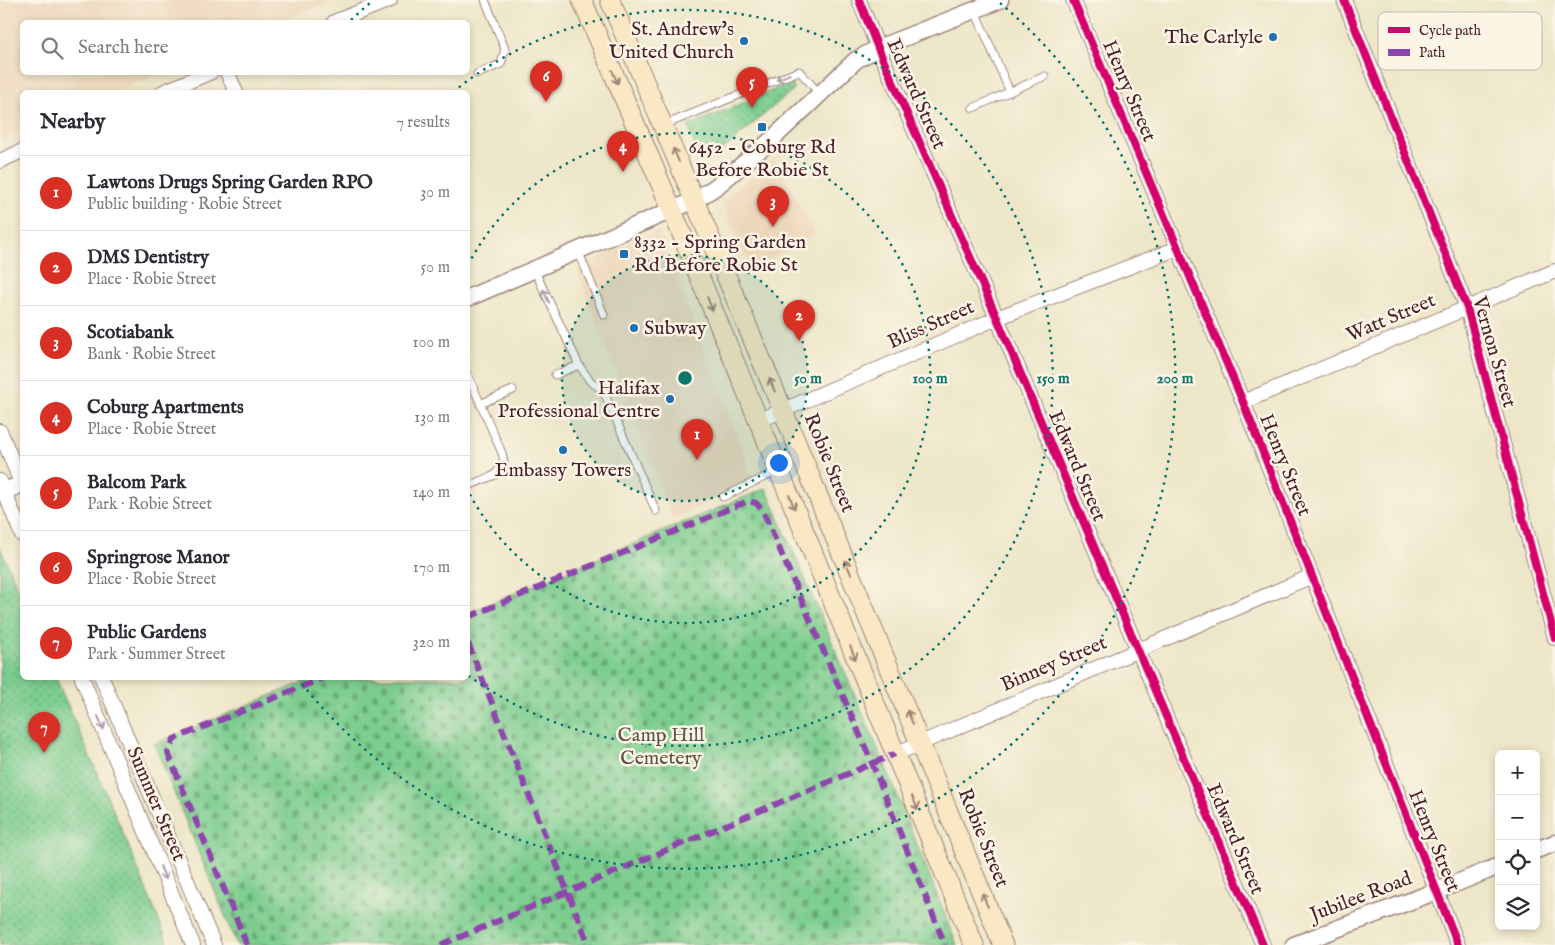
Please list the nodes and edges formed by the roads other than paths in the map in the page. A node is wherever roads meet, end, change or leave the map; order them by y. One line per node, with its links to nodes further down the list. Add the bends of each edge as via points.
1 (390, 0): 10 (street)
2 (485, 0): 12 (lane, via 504,49 501,64)
3 (582, 0): 25 (main road, one-way to 25)
4 (610, 0): 21 (main road, Robie Street)
5 (859, 0): 11 (street, Edward Street)
6 (1000, 0): 9 (street)
7 (1073, 0): 26 (street, Henry Street)
8 (1344, 0): 31 (street, Vernon Street)
9 (974, 10): 11 (street); 18 (lane)
10 (339, 20)
11 (878, 48): 19 (street, via 856,60); 33 (street, Edward Street)
12 (477, 74)
13 (204, 75): 16 (street)
14 (228, 75): 17 (street)
15 (1044, 76): 18 (lane)
16 (168, 90)
17 (235, 90)
18 (1010, 92): 20 (lane)
19 (820, 94): 21 (lane, one-way to 21, via 799,71); 24 (street, via 769,142 717,186)
20 (973, 108)
21 (663, 125): 24 (main road, Robie Street, one-way to 21)
22 (20, 152): 23 (street)
23 (0, 160)
24 (695, 200): 25 (street); 40 (main road, Robie Street, one-way to 24)
25 (672, 210): 27 (street); 41 (main road, one-way to 41)
26 (1178, 248): 33 (street, Bliss Street); 38 (street, Henry Street)
27 (578, 250): 28 (street); 32 (lane)
28 (534, 269): 30 (street); 34 (lane, one-way to 28)
29 (1555, 271): 31 (street, Watt Street)
30 (470, 297)
31 (1466, 308): 38 (street, Watt Street); 52 (street, Vernon Street)
32 (604, 315)
33 (997, 318): 40 (street, Bliss Street); 53 (street, Edward Street)
34 (579, 365): 35 (lane); 49 (lane, via 590,381 603,390)
35 (556, 375)
36 (470, 380): 39 (lane)
37 (513, 390): 39 (lane)
38 (1243, 402): 51 (street, Henry Street)
39 (480, 404): 46 (lane, via 504,462 496,475)
40 (783, 411): 41 (street, Bliss Street); 56 (main road, Robie Street, one-way to 40)
41 (758, 422): 43 (main road)
42 (0, 431): 44 (street)
43 (779, 471): 48 (lane); 57 (main road, one-way to 57)
44 (20, 479)
45 (20, 484): 47 (street)
46 (470, 485)
47 (1, 488): 50 (street)
48 (723, 496)
49 (656, 511)
50 (20, 531)
51 (1312, 576): 53 (street, Binney Street); 61 (street, Henry Street)
52 (1555, 638)
53 (1137, 650): 56 (street, Binney Street); 66 (street, Edward Street)
54 (83, 680): 62 (street, Summer Street, one-way to 62)
55 (103, 680): 63 (street, Summer Street)
56 (920, 743): 57 (street, Binney Street); 65 (main road, Robie Street, one-way to 56)
57 (895, 754): 64 (main road, one-way to 64)
58 (1555, 843): 59 (street)
59 (1540, 849)
60 (1495, 868): 61 (street, Jubilee Road)
61 (1437, 891): 67 (street, Jubilee Road); 68 (street, Henry Street)
62 (193, 945)
63 (214, 945)
64 (974, 945)
65 (1003, 945)
66 (1263, 945)
67 (1294, 945)
68 (1458, 945)

